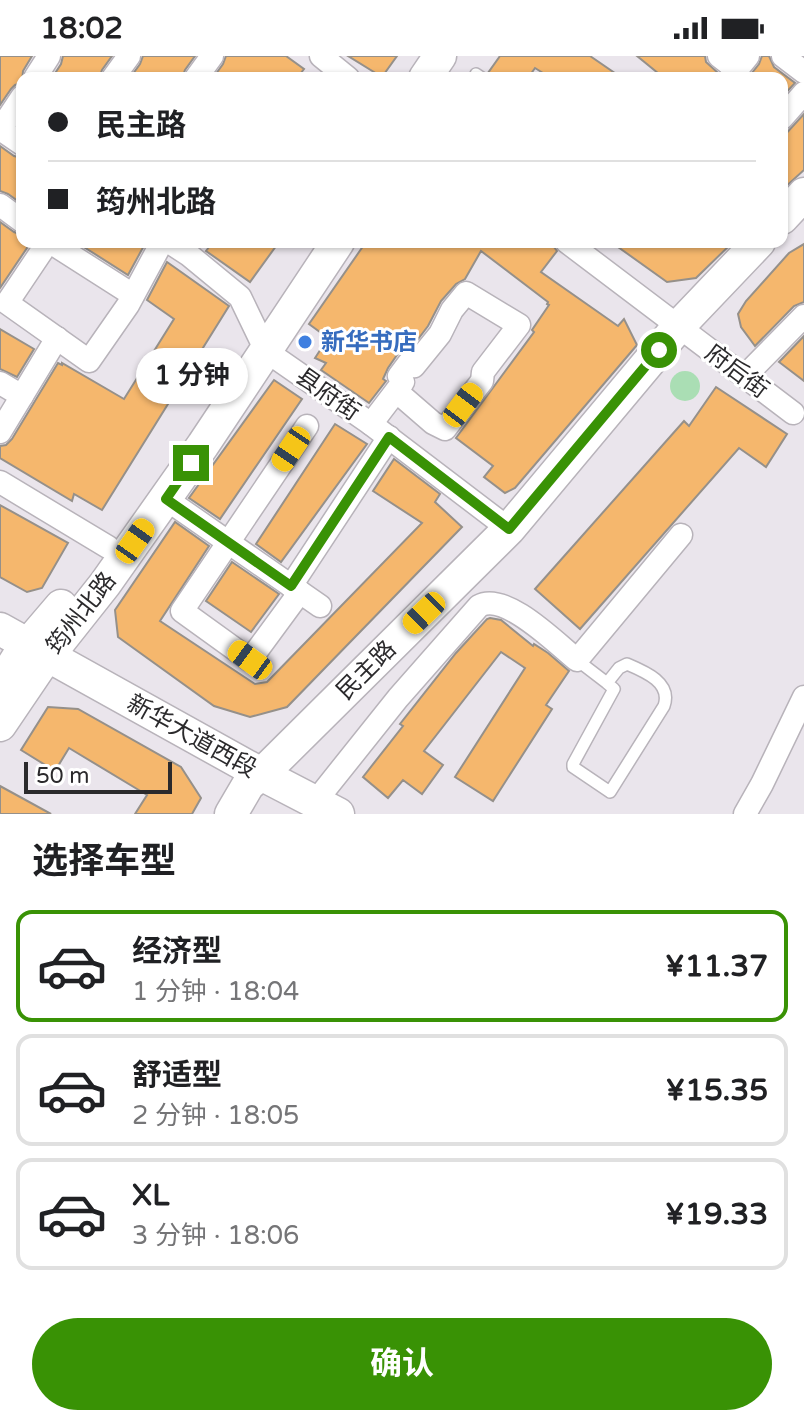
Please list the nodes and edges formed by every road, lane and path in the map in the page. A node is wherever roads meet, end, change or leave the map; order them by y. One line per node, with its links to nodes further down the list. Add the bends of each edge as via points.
1 (783, 56): 2 (street)
2 (804, 72)
3 (804, 93): 5 (street)
4 (16, 106): 6 (street)
5 (788, 111)
6 (0, 130)
7 (45, 248): 18 (street, via 7,303)
8 (59, 248): 15 (street)
9 (159, 248): 15 (street)
10 (194, 248): 19 (street, 县府街, via 240,297)
11 (312, 248): 19 (main road, 筠州北路)
12 (333, 248): 19 (main road, 筠州北路)
13 (575, 248): 17 (street, 府后街)
14 (753, 248): 17 (main road, 民主路)
15 (133, 295): 18 (street, via 89,361)
16 (804, 316): 20 (street)
17 (678, 327): 20 (street, 府后街); 30 (main road, 民主路)
18 (57, 338): 23 (street)
19 (261, 340): 26 (street, 县府街); 29 (main road, 筠州北路); 33 (main road, 筠州北路)
20 (745, 376): 24 (street, 府后街)
21 (0, 383): 23 (street)
22 (396, 391): 22 (street, via 403,382 399,376 440,334 466,293 519,325 445,429); 26 (street)
23 (22, 396): 27 (street)
24 (793, 413)
25 (307, 426): 32 (street)
26 (380, 430): 30 (street, 县府街); 34 (street)
27 (0, 432)
28 (0, 482): 33 (street)
29 (166, 499): 32 (street); 36 (main road, 筠州北路, via 105,584)
30 (509, 529): 41 (main road, 民主路)
31 (681, 535): 37 (street)
32 (228, 541): 34 (street); 34 (street, via 182,611 250,660)
33 (108, 547): 36 (main road, 筠州北路)
34 (295, 589): 35 (street)
35 (320, 606)
36 (21, 658): 40 (main road); 41 (main road, 新华大道西段)
37 (577, 660): 38 (lane); 42 (street, via 515,610 484,603 398,698)
38 (607, 683): 38 (lane, via 627,664 662,684 666,698 610,792 573,767 614,689)
39 (804, 697): 43 (street)
40 (0, 725)
41 (245, 793): 42 (main road, 新华大道西段)
42 (314, 810)
43 (745, 814)

